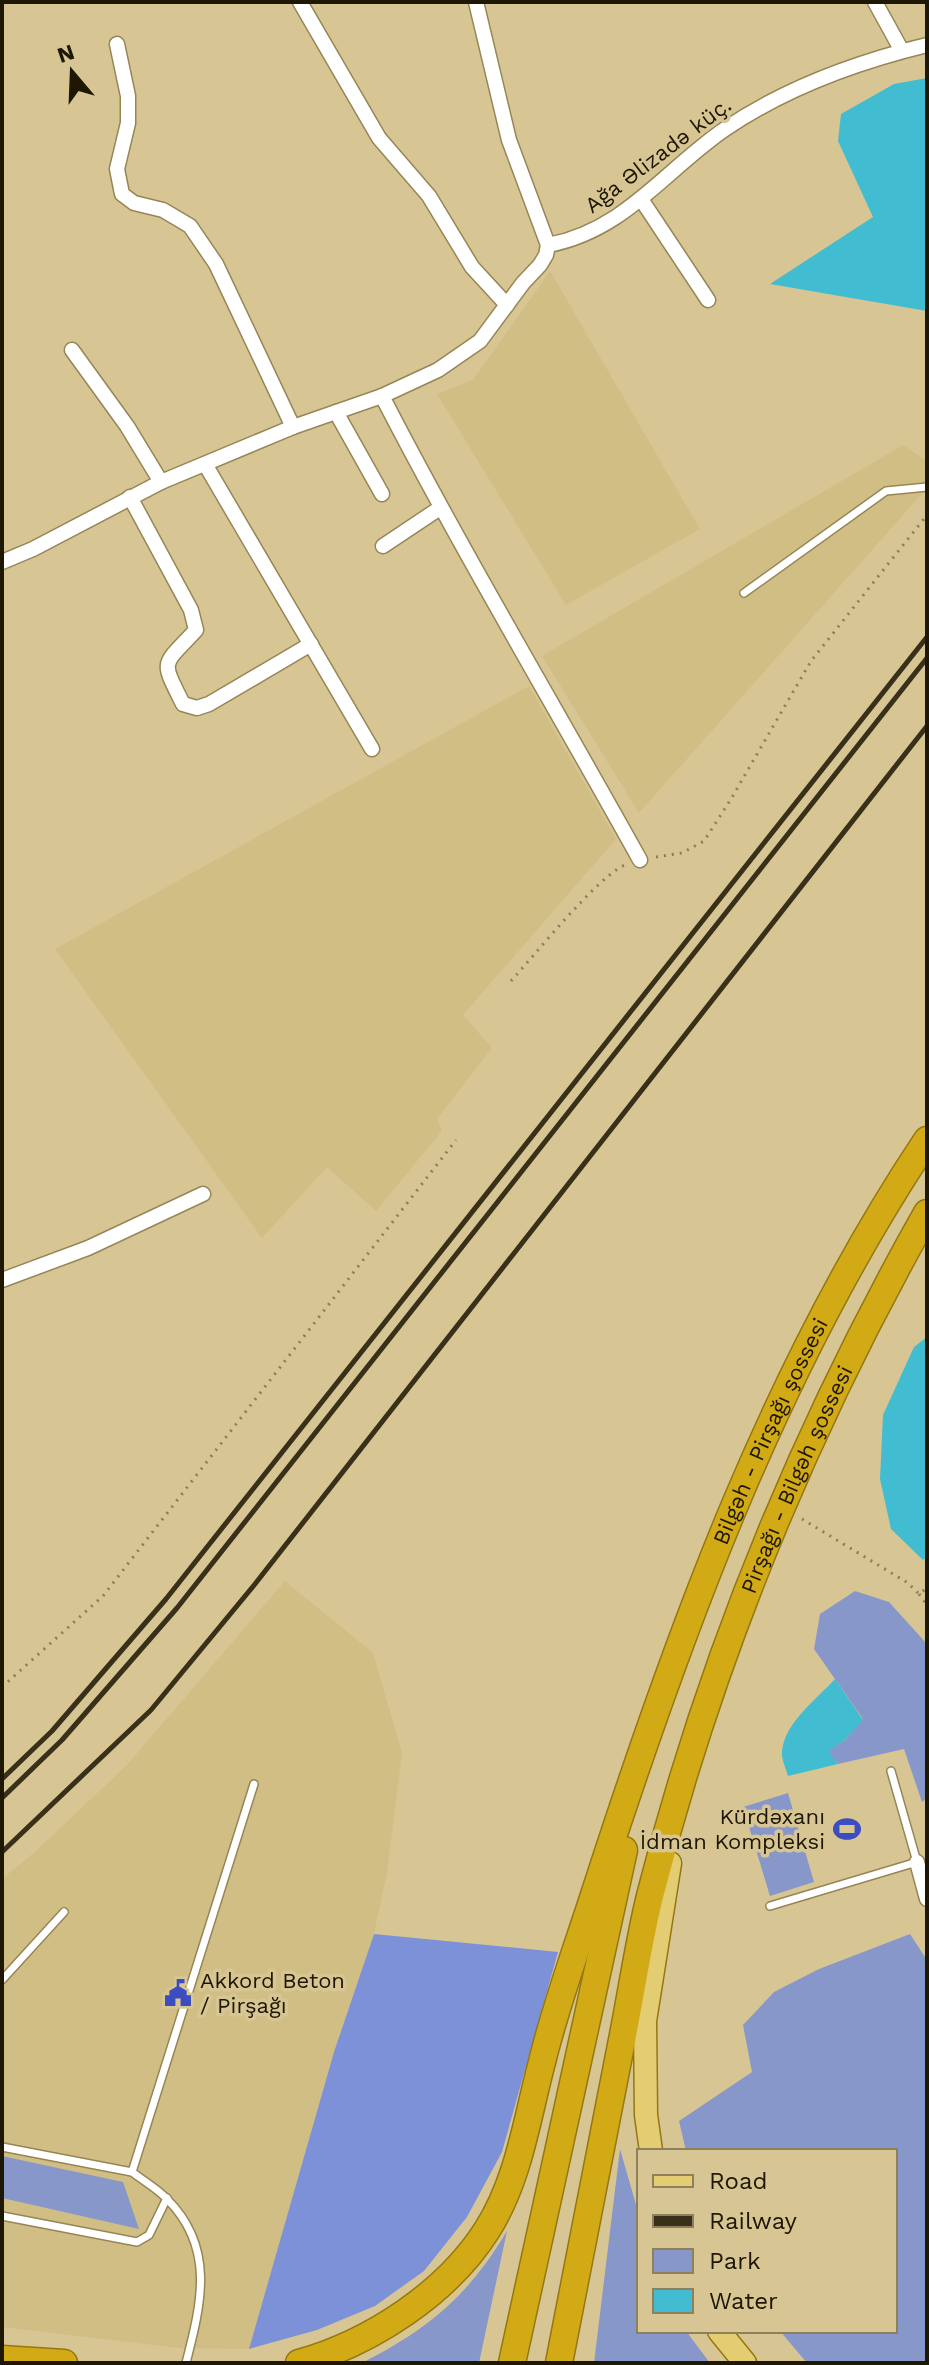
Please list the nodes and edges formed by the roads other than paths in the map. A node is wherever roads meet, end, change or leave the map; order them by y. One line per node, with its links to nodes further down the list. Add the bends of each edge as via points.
1 (300, 2): 10 (street, via 379,138 429,196 472,267)
2 (476, 2): 8 (street, via 509,140)
3 (875, 2): 6 (street)
4 (117, 44): 14 (street, via 128,96 128,123 117,169 122,194 190,226 216,264)
5 (927, 45): 6 (street, Ağa Əlizadə küç.)
6 (902, 51): 7 (street, Ağa Əlizadə küç., via 793,91 748,114)
7 (641, 199): 8 (street, Ağa Əlizadə küç., via 596,231); 9 (street)
8 (548, 245): 10 (street, via 540,265)
9 (708, 300)
10 (507, 305): 12 (street, via 466,353)
11 (72, 350): 16 (street)
12 (382, 396): 13 (street); 20 (street)
13 (336, 412): 14 (street); 18 (street)
14 (293, 427): 15 (street)
15 (205, 464): 16 (street); 24 (street)
16 (161, 482): 19 (street)
17 (927, 487): 23 (lane, via 886,491)
18 (382, 494)
19 (130, 497): 22 (street); 24 (street, via 191,610 196,630 167,661 166,670 183,704 209,704)
20 (440, 508): 21 (street); 26 (street)
21 (383, 546)
22 (2, 562)
23 (744, 593)
24 (311, 644): 25 (street)
25 (372, 749)
26 (640, 860)
27 (927, 1140): 31 (highway, Bilgəh - Pirşağı şossesi, via 787,1387 731,1513)
28 (203, 1194): 30 (street, via 88,1248)
29 (927, 1213): 32 (highway, Pirşağı - Bilgəh şossesi, via 821,1415 733,1629)
30 (2, 1280)
31 (647, 1741): 49 (highway, via 568,1975 500,2208 469,2254 413,2306 354,2341); 50 (highway)
32 (690, 1757): 41 (main road, via 645,2021); 51 (highway, Pirşağı - Bilgəh şossesi, via 650,1897)
33 (891, 1771): 35 (lane)
34 (254, 1784): 42 (lane)
35 (917, 1862): 36 (street); 37 (lane)
36 (927, 1899)
37 (770, 1906)
38 (64, 1912): 39 (lane)
39 (2, 1980)
40 (2, 2147): 42 (lane)
41 (651, 2149)
42 (132, 2172): 43 (lane)
43 (167, 2198): 44 (lane, via 149,2235 137,2242); 48 (lane, via 187,2225 202,2272)
44 (2, 2216)
45 (721, 2333): 52 (main road)
46 (2, 2359): 47 (highway)
47 (64, 2363)
48 (186, 2363)
49 (299, 2363)
50 (512, 2363)
51 (559, 2363)
52 (745, 2363)

